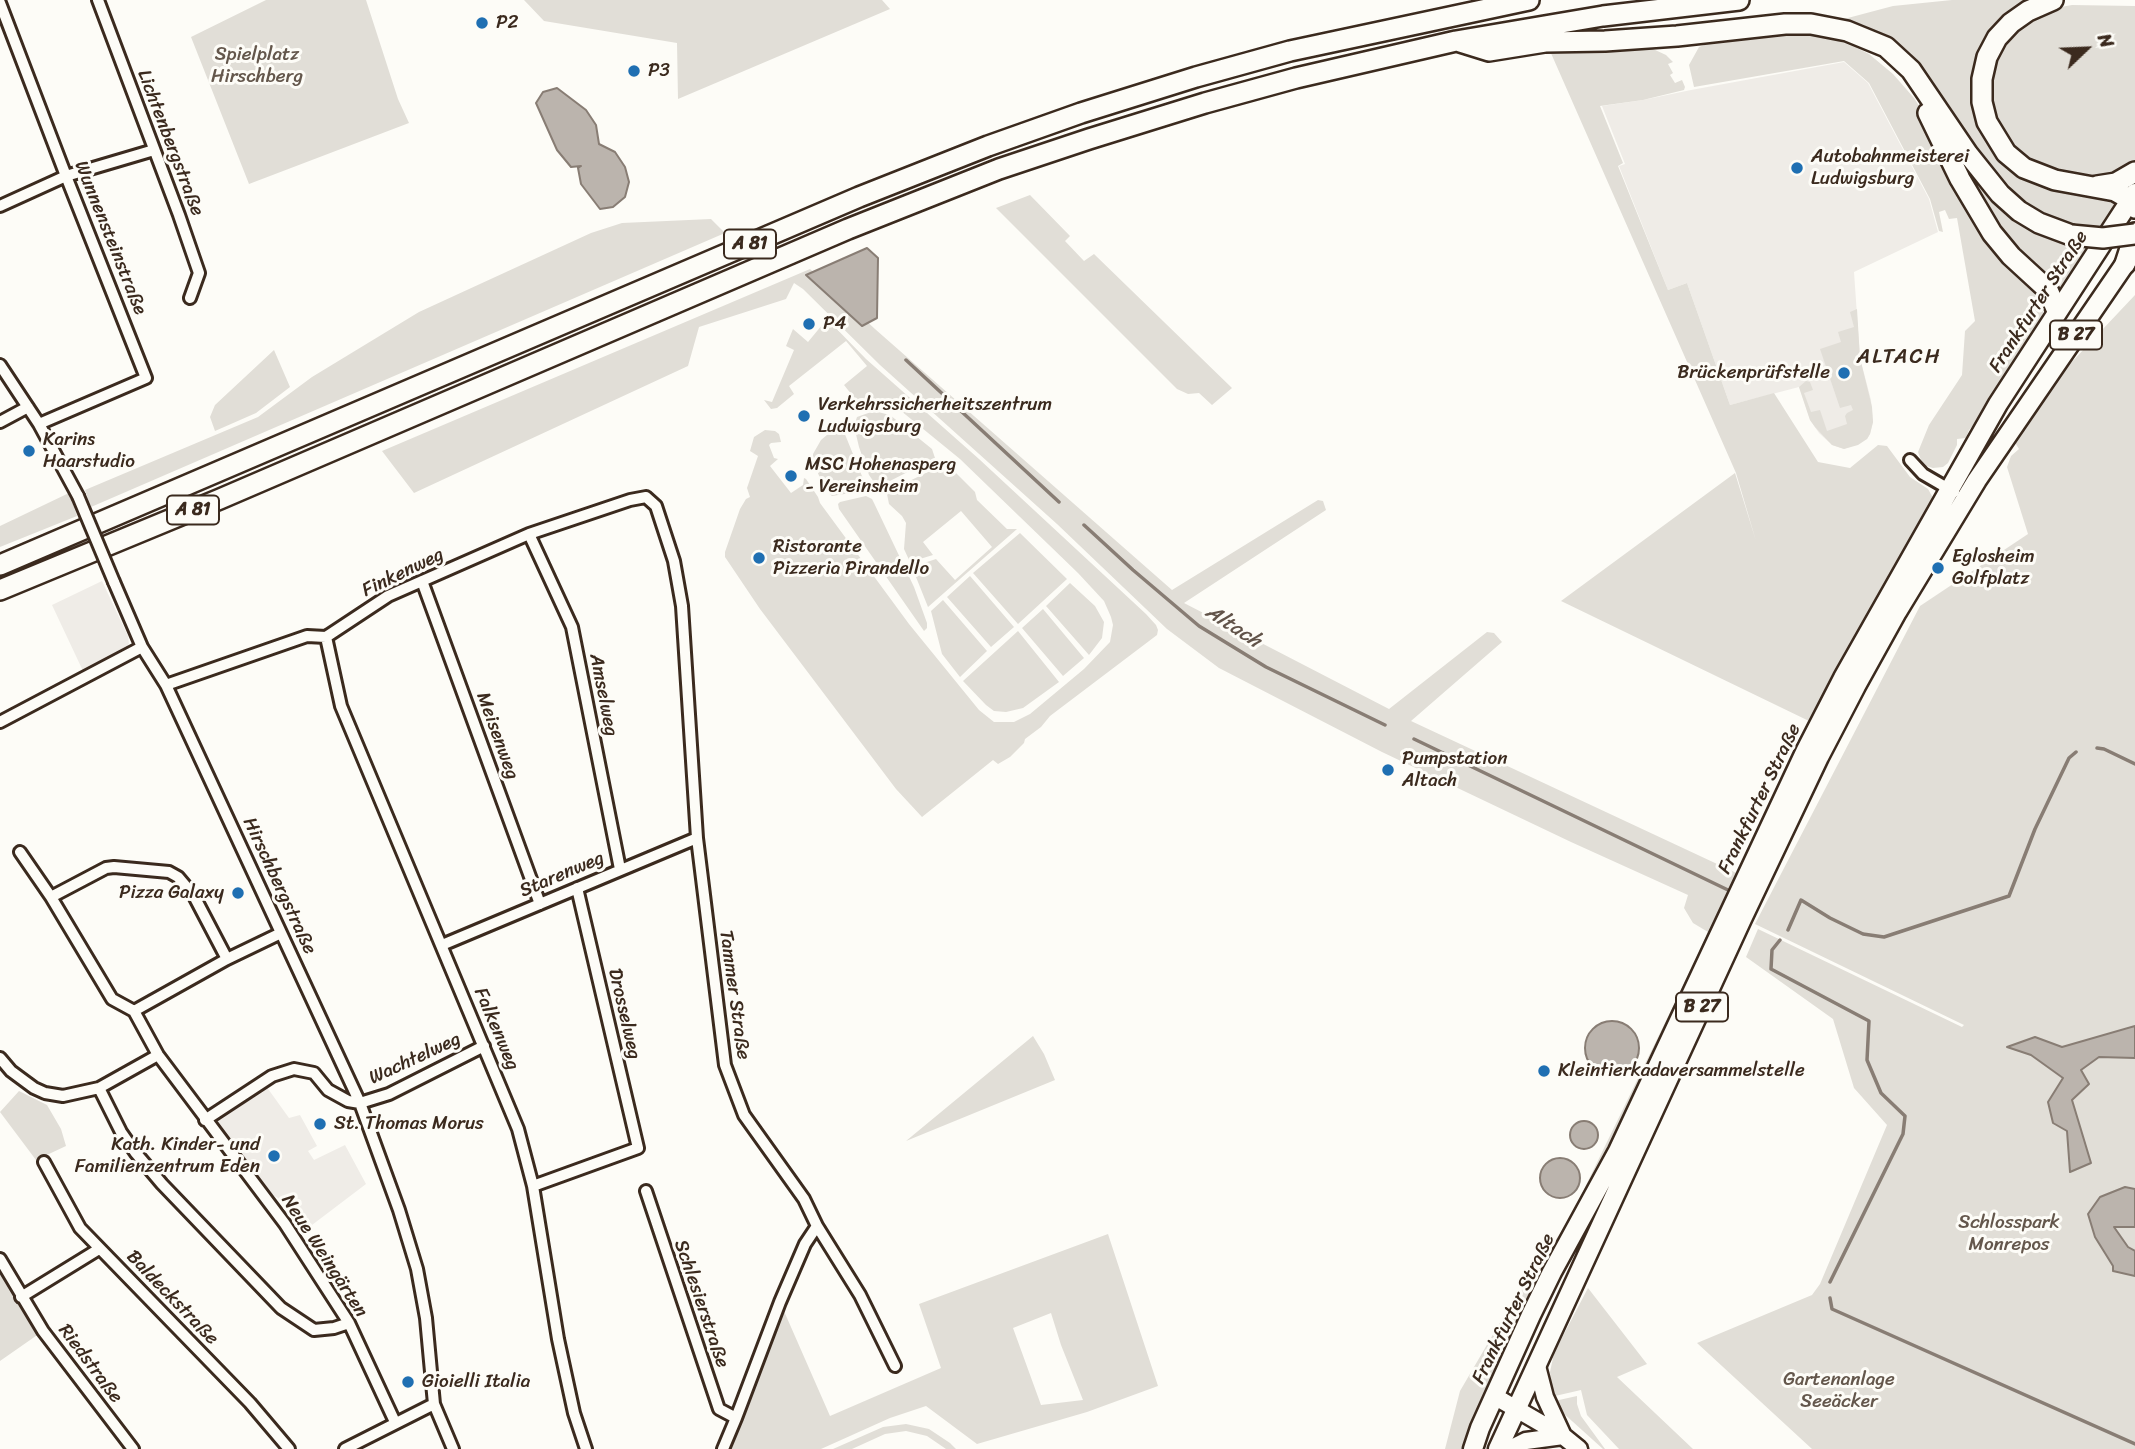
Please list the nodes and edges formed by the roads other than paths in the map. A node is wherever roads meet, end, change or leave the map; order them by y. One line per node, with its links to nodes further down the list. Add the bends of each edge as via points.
1 (98, 0): 8 (street, Lichtenbergstraße)
2 (1529, 0): 27 (highway, A 81, via 1290,51 1081,113 988,146)
3 (1739, 0): 6 (highway, A 81, via 1603,16)
4 (2053, 0): 11 (highway, via 2028,11 1997,38 1982,79 1984,112 1999,144 2024,168 2055,180)
5 (0, 3): 10 (street, Wunnensteinstraße)
6 (1456, 41): 7 (highway, via 1489,51 1545,42 1811,24); 29 (highway, A 81, via 1205,103 999,169)
7 (1874, 43): 14 (highway, bridge, via 1886,47 1911,70 1976,164 2020,211 2071,235 2103,238); 17 (highway, via 1924,106 1992,233 2048,290)
8 (154, 150): 10 (street); 16 (street, Lichtenbergstraße, via 199,274)
9 (2135, 172): 11 (highway, via 2116,183)
10 (66, 176): 13 (street); 21 (street, Wunnensteinstraße, via 146,378)
11 (2095, 186): 12 (highway)
12 (2134, 200): 17 (main road, Frankfurter Straße / B 27)
13 (0, 206)
14 (2135, 233): 15 (highway, B 27)
15 (2130, 256): 24 (main road, Frankfurter Straße / B 27)
16 (190, 298)
17 (2057, 311): 23 (main road, Frankfurter Straße / B 27)
18 (0, 365): 19 (street, Hirschbergstraße)
19 (28, 407): 20 (street); 21 (street, Hirschbergstraße)
20 (0, 422)
21 (40, 424): 31 (street, Hirschbergstraße, bridge, via 78,496)
22 (1910, 460): 23 (street)
23 (1949, 490): 24 (street); 60 (main road, Frankfurter Straße / B 27, via 1806,750 1618,1151 1552,1272)
24 (1966, 499): 59 (main road, Frankfurter Straße / B 27, via 1897,611 1819,757)
25 (656, 506): 26 (street, Finkenweg, via 646,497 630,500); 34 (street, Tammer Straße, via 674,561 682,606)
26 (529, 534): 28 (street, Finkenweg); 36 (street, Amselweg, via 572,627)
27 (0, 565)
28 (422, 581): 30 (street, Finkenweg, via 388,596); 39 (street, Meisenweg)
29 (0, 590)
30 (326, 637): 32 (street, Finkenweg, via 307,636); 41 (street, Falkenweg, via 341,706)
31 (142, 647): 32 (street, Hirschbergstraße); 33 (street)
32 (166, 685): 40 (street, Hirschbergstraße)
33 (0, 722)
34 (697, 838): 36 (street, Starenweg); 53 (street, Tammer Straße, via 725,1065 744,1115 804,1199)
35 (20, 852): 38 (street, Neue Weingärten)
36 (620, 869): 37 (street, Starenweg)
37 (576, 888): 39 (street, Starenweg); 51 (street, Drosselweg, via 638,1148)
38 (51, 897): 42 (street, via 106,868 169,872 194,896); 43 (street, Neue Weingärten, via 112,999)
39 (540, 904): 41 (street, Starenweg)
40 (281, 933): 42 (street); 48 (street, Hirschbergstraße)
41 (442, 945): 44 (street, Falkenweg)
42 (227, 958): 43 (street)
43 (134, 1011): 45 (street, Neue Weingärten)
44 (484, 1046): 48 (street, Wachtelweg, via 389,1094); 51 (street, Falkenweg, via 518,1129)
45 (158, 1055): 47 (street); 49 (street, Neue Weingärten)
46 (0, 1058): 47 (street, via 11,1071 45,1093 63,1096)
47 (99, 1088): 57 (street, via 121,1132 148,1168 281,1308 314,1330)
48 (360, 1103): 49 (street, via 328,1090 314,1073 294,1069 272,1076); 61 (street, Hirschbergstraße, via 417,1269)
49 (205, 1120): 57 (street, Neue Weingärten, via 285,1224)
50 (44, 1162): 54 (street, Baldeckstraße, via 80,1228)
51 (533, 1186): 70 (street, Falkenweg, via 558,1339)
52 (646, 1191): 63 (street, Schlesierstraße, via 719,1409)
53 (817, 1226): 58 (street, Tammer Straße, via 860,1295); 63 (street, via 780,1302)
54 (99, 1249): 56 (street); 67 (street, Baldeckstraße)
55 (0, 1259): 56 (street, Riedstraße)
56 (21, 1297): 66 (street, Riedstraße)
57 (349, 1323): 64 (street, Neue Weingärten)
58 (895, 1366)
59 (1537, 1366): 62 (main road, Frankfurter Straße / B 27); 65 (main road)
60 (1494, 1396): 62 (main road); 72 (main road, Frankfurter Straße / B 27)
61 (434, 1404): 64 (street); 69 (street, Hirschbergstraße)
62 (1516, 1408): 65 (main road); 73 (main road, Frankfurter Straße / B 27)
63 (737, 1418): 71 (street)
64 (396, 1422): 68 (street)
65 (1563, 1436): 74 (main road, via 1526,1441); 75 (main road)
66 (133, 1449)
67 (289, 1449)
68 (345, 1449)
69 (453, 1449)
70 (586, 1449)
71 (723, 1449)
72 (1473, 1449)
73 (1498, 1449)
74 (1510, 1449)
75 (1578, 1449)

